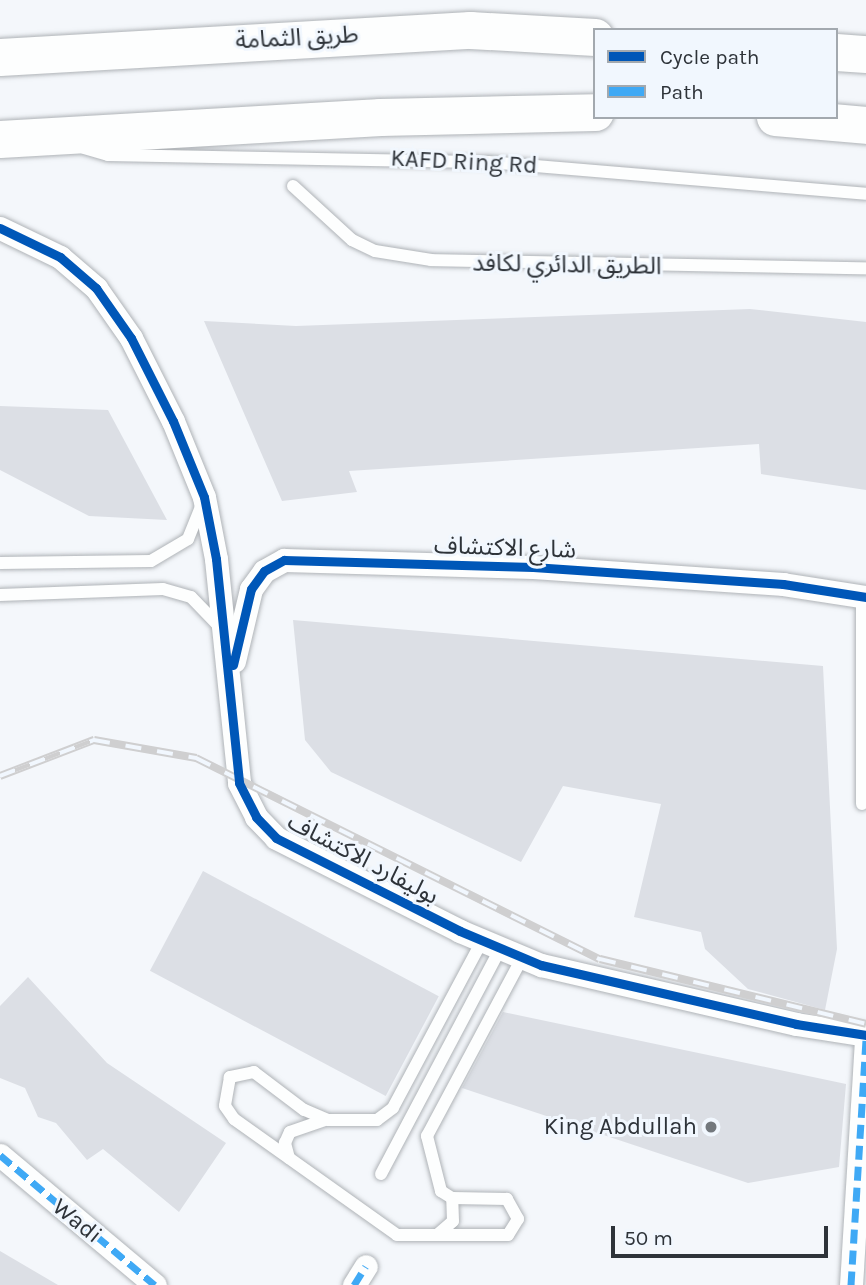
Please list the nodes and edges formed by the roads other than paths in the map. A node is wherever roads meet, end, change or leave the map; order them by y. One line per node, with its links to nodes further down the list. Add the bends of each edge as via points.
1 (593, 37): 4 (main road, طريق الثمامة, via 470,30)
2 (838, 52): 3 (main road)
3 (866, 54)
4 (0, 57)
5 (593, 112): 8 (main road)
6 (798, 119): 7 (main road)
7 (866, 125)
8 (67, 135): 9 (main road); 11 (lane, KAFD Ring Rd, via 84,148 108,155 488,162)
9 (0, 139)
10 (293, 186): 13 (lane, الطريق الدائري لكافد, via 352,240 375,251 431,261)
11 (866, 194)
12 (0, 228): 14 (street, بوليفارد الاكتشاف, via 60,257 96,288 156,385)
13 (866, 268)
14 (204, 497): 15 (lane, via 188,538 150,561); 18 (street, بوليفارد الاكتشاف)
15 (0, 563)
16 (0, 595): 18 (lane, via 163,589 191,597)
17 (864, 597): 19 (street, شارع الاكتشاف, via 783,584 561,569 284,560 264,571 251,589); 20 (lane)
18 (222, 628): 19 (street, بوليفارد الاكتشاف)
19 (230, 685): 21 (street, بوليفارد الاكتشاف, via 239,783 262,824 313,858)
20 (862, 804)
21 (491, 945): 22 (street, بوليفارد الاكتشاف); 24 (lane, via 393,1108 359,1123); 27 (lane)
22 (522, 958): 23 (street, بوليفارد الاكتشاف, via 591,979); 28 (lane, via 427,1136 441,1191)
23 (866, 1037): 31 (street)
24 (328, 1120): 26 (lane, via 290,1132 285,1143); 26 (lane, via 304,1110 254,1072 230,1077 225,1106 233,1119)
25 (0, 1155): 30 (street, Wadi)
26 (289, 1158): 29 (lane, via 397,1234)
27 (382, 1174)
28 (452, 1198): 29 (lane, via 453,1221); 29 (lane, via 507,1199 516,1209 515,1226 508,1235)
29 (437, 1235)
30 (155, 1285)
31 (851, 1285)

